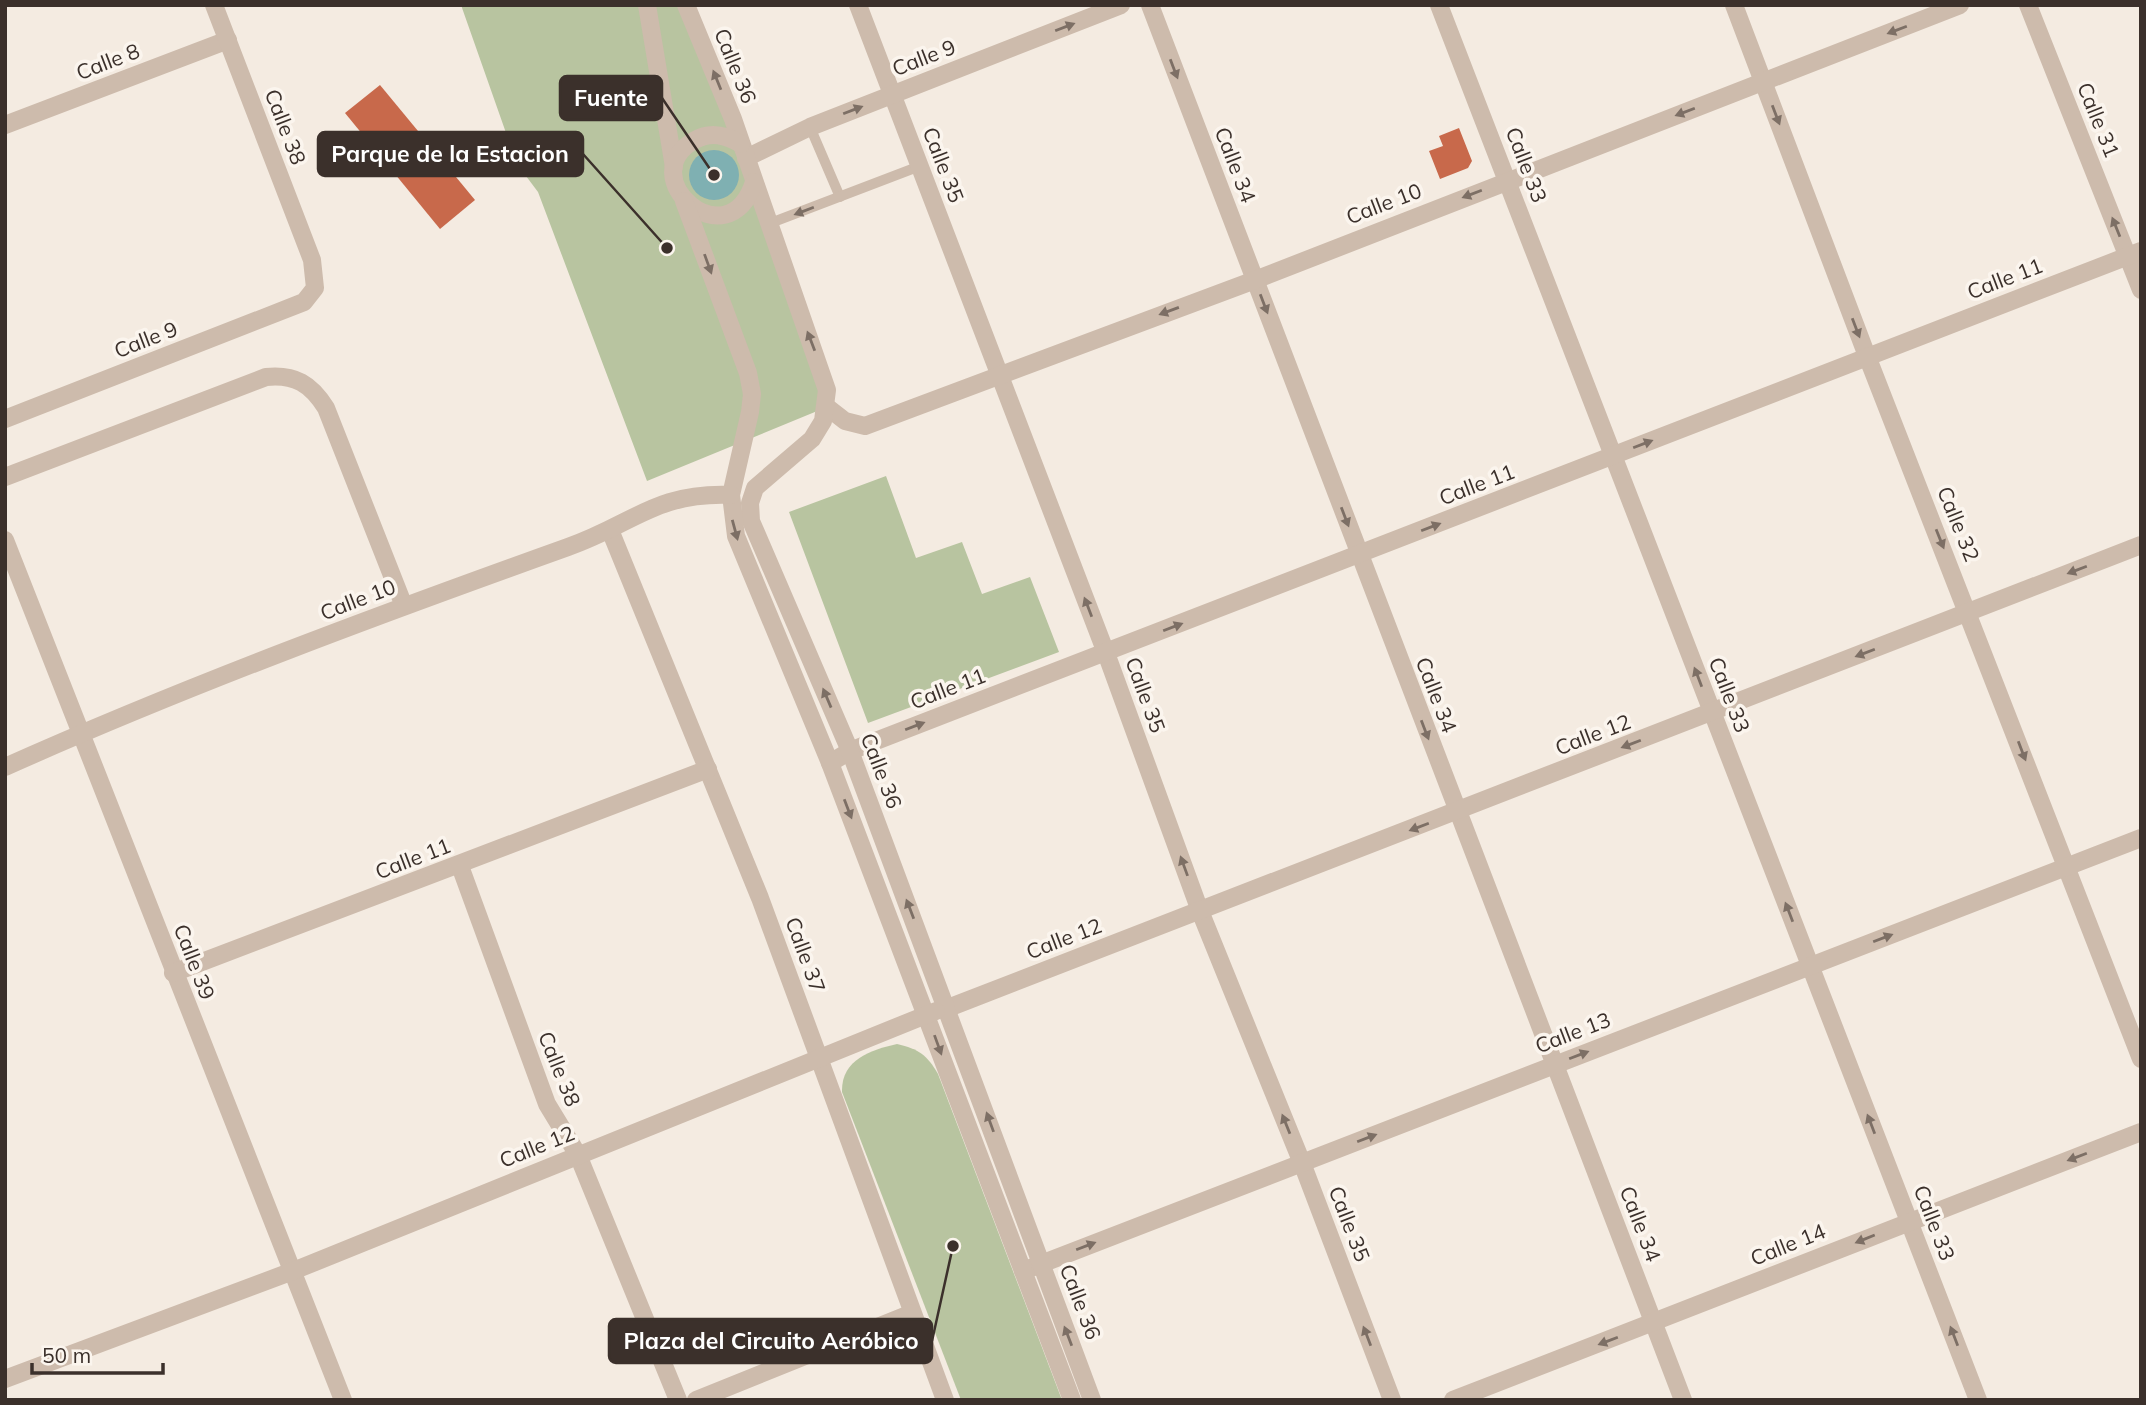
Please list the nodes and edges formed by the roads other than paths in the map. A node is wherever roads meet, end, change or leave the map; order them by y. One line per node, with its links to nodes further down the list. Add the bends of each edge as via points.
1 (214, 5): 11 (street, Calle 38)
2 (647, 5): 18 (street)
3 (686, 5): 16 (street, Calle 36, one-way to 3)
4 (858, 5): 13 (street, Calle 35)
5 (1121, 5): 13 (street, Calle 9, one-way to 5)
6 (1150, 5): 25 (street, Calle 34, one-way to 25)
7 (1440, 5): 19 (street, Calle 33)
8 (1734, 5): 12 (street, Calle 32)
9 (1960, 5): 12 (street, Calle 10, one-way to 12)
10 (2028, 5): 24 (street, Calle 31, one-way to 10)
11 (228, 40): 14 (street, Calle 8); 27 (street, Calle 38, via 312,260 315,288)
12 (1763, 82): 19 (street, Calle 10, one-way to 19); 28 (street, Calle 32, one-way to 28)
13 (892, 95): 15 (street, Calle 9, one-way to 13); 17 (street, Calle 35)
14 (5, 125)
15 (810, 127): 16 (street, Calle 9); 21 (lane)
16 (743, 151): 18 (street, via 722,135 700,137 682,150); 20 (street)
17 (920, 166): 21 (lane); 29 (street, Calle 35)
18 (674, 170): 22 (street)
19 (1507, 180): 25 (street, Calle 10, one-way to 25); 32 (street, Calle 33)
20 (754, 181): 22 (street, via 746,201 729,212 709,215); 23 (street)
21 (840, 197): 23 (lane, one-way to 23)
22 (684, 201): 34 (street, Calle 36, one-way to 34, via 752,394)
23 (768, 225): 30 (street, one-way to 23, via 820,366)
24 (2134, 254): 26 (street, Calle 31); 28 (street, Calle 11)
25 (1255, 279): 29 (street, Calle 10, one-way to 29); 38 (street, Calle 34, one-way to 38)
26 (2141, 290)
27 (304, 302): 31 (street, Calle 9)
28 (1867, 356): 32 (street, Calle 11, one-way to 28); 40 (street, Calle 32, one-way to 40)
29 (999, 374): 30 (street, Calle 10, via 865,426 845,421); 41 (street, Calle 35, one-way to 29)
30 (827, 407): 44 (street, Calle 36, one-way to 30, via 751,521 755,488 807,445)
31 (5, 419)
32 (1613, 456): 38 (street, Calle 11, one-way to 32); 42 (street, Calle 33, one-way to 32)
33 (5, 477): 39 (street, via 266,377 285,375 315,390 326,408)
34 (731, 495): 35 (street, Calle 10, via 680,498 635,514); 45 (street, Calle 36, one-way to 45, via 736,536)
35 (610, 530): 39 (street, Calle 10); 47 (street, Calle 37)
36 (5, 540): 43 (street, Calle 39)
37 (2141, 545): 40 (street, Calle 12, one-way to 40)
38 (1360, 555): 41 (street, Calle 11, one-way to 38); 48 (street, Calle 34, one-way to 48)
39 (404, 606): 43 (street, Calle 10)
40 (1969, 612): 42 (street, Calle 12, one-way to 42); 51 (street, Calle 32, one-way to 51)
41 (1106, 653): 44 (street, Calle 11, one-way to 41); 52 (street, Calle 35, one-way to 41)
42 (1712, 712): 48 (street, Calle 12, one-way to 48); 53 (street, Calle 33, one-way to 42)
43 (82, 733): 46 (street, Calle 10); 54 (street, Calle 39)
44 (850, 751): 45 (street, Calle 11); 55 (street, Calle 36, one-way to 44)
45 (830, 762): 56 (street, Calle 36, one-way to 56)
46 (5, 766)
47 (708, 769): 50 (street, Calle 11); 57 (street, Calle 37)
48 (1456, 813): 52 (street, Calle 12, one-way to 52); 59 (street, Calle 34)
49 (2141, 838): 51 (street, Calle 13)
50 (460, 866): 54 (street, Calle 11); 61 (street, Calle 38, via 547,1104)
51 (2066, 868): 53 (street, Calle 13, one-way to 51); 58 (street, Calle 32)
52 (1200, 911): 55 (street, Calle 12); 62 (street, Calle 35, one-way to 52)
53 (1810, 965): 59 (street, Calle 13, one-way to 53); 63 (street, Calle 33, one-way to 53)
54 (173, 973): 65 (street, Calle 39)
55 (948, 1008): 56 (street, Calle 12); 64 (street, Calle 36, one-way to 55)
56 (926, 1014): 57 (street, Calle 12); 66 (street, Calle 36, one-way to 66)
57 (820, 1059): 61 (street, Calle 12); 67 (street, Calle 37)
58 (2141, 1059)
59 (1554, 1065): 62 (street, Calle 13, one-way to 59); 68 (street, Calle 34)
60 (2141, 1132): 63 (street, Calle 14, one-way to 63)
61 (578, 1155): 65 (street, Calle 12); 71 (street, Calle 38)
62 (1302, 1163): 64 (street, Calle 13, one-way to 62); 76 (street, Calle 35, one-way to 62)
63 (1909, 1221): 68 (street, Calle 14, one-way to 68); 79 (street, Calle 33, one-way to 63)
64 (1041, 1264): 66 (street, Calle 13); 75 (street, Calle 36, one-way to 64)
65 (293, 1271): 69 (street, Calle 12); 70 (street, Calle 39)
66 (1023, 1271): 74 (street, Calle 36)
67 (912, 1313): 72 (street); 73 (street, Calle 37)
68 (1654, 1324): 77 (street, Calle 14, one-way to 77); 78 (street, Calle 34)
69 (5, 1379)
70 (344, 1400)
71 (678, 1400)
72 (696, 1400)
73 (945, 1400)
74 (1072, 1400)
75 (1092, 1400)
76 (1392, 1400)
77 (1453, 1400)
78 (1683, 1400)
79 (1978, 1400)

